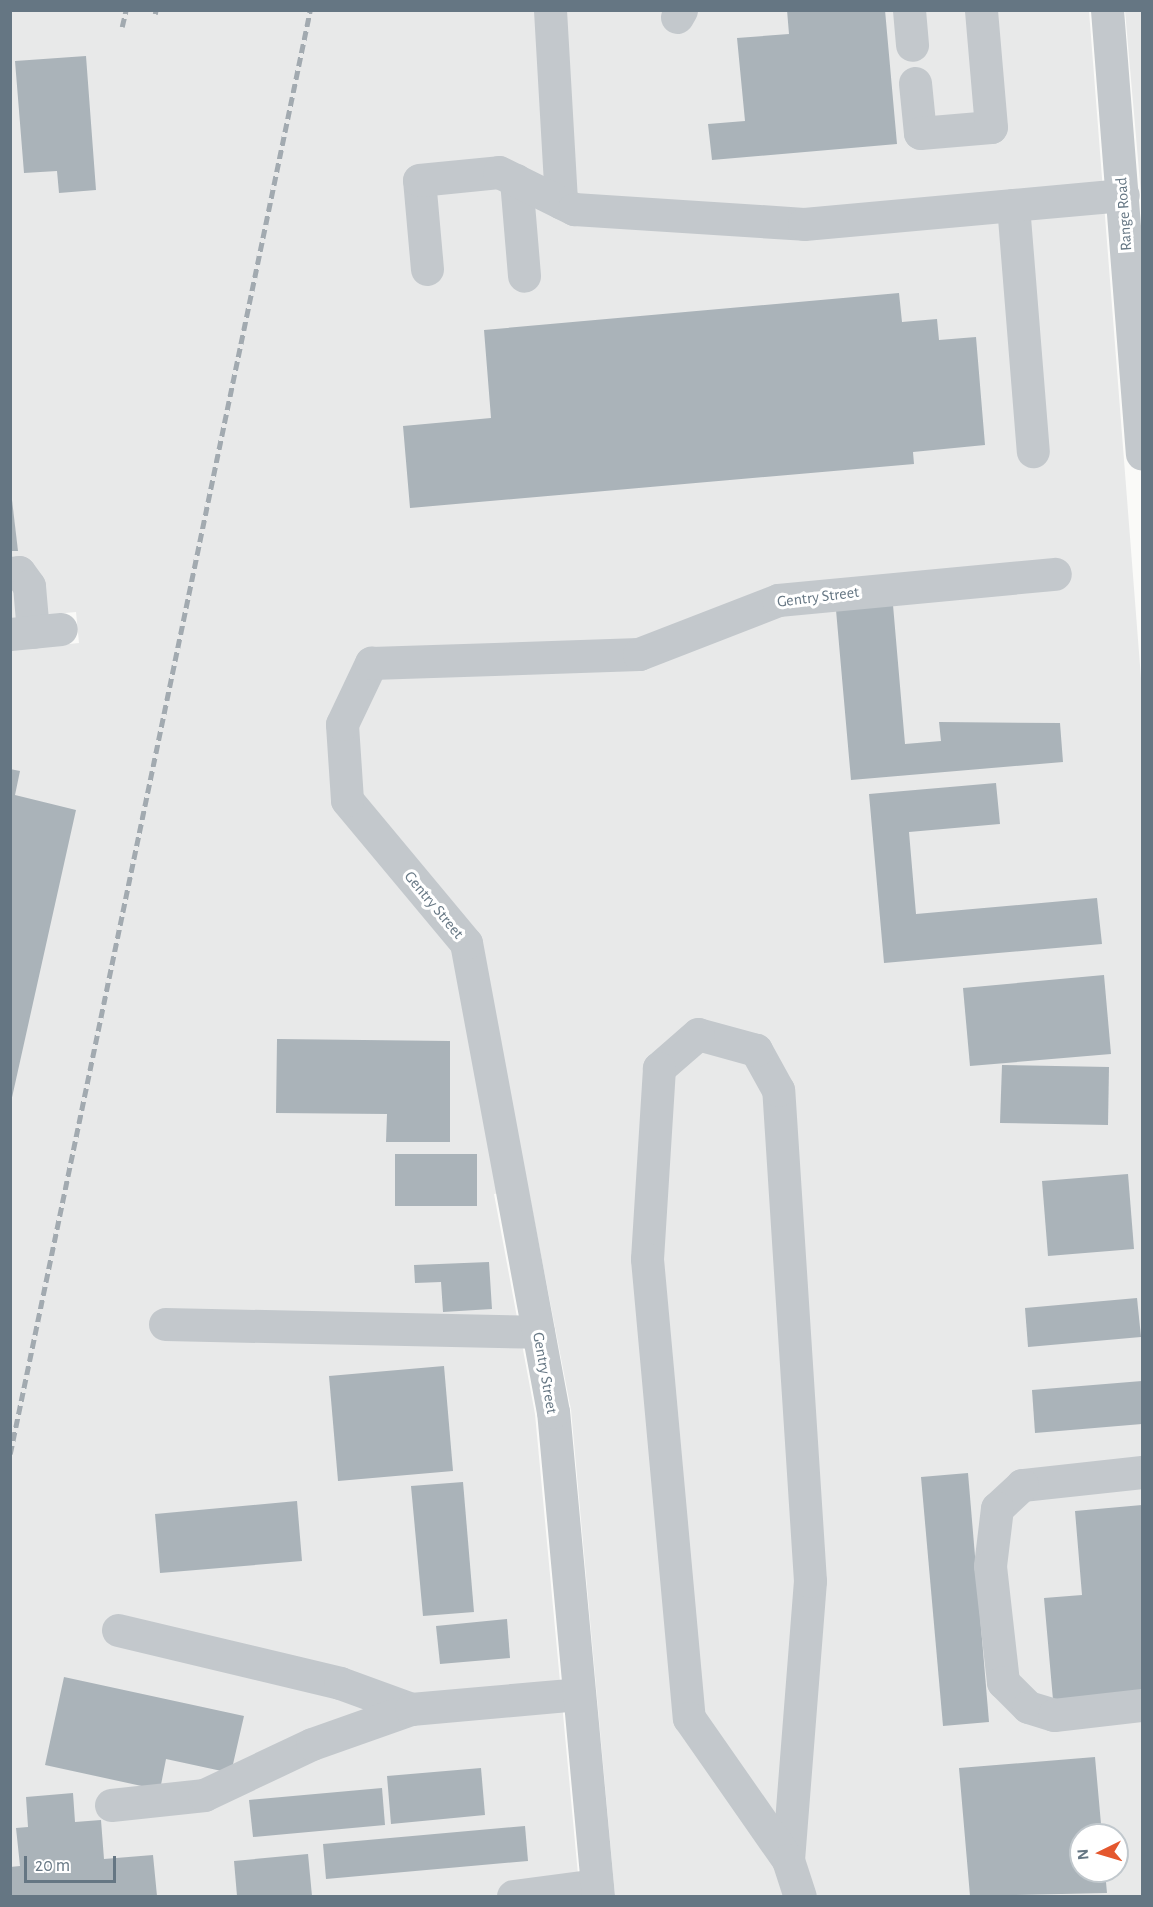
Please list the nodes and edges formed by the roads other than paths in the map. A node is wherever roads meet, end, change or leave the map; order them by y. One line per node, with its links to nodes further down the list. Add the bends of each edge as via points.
1 (550, 10): 9 (street)
2 (909, 10): 5 (street)
3 (981, 10): 6 (street, via 991,127 920,133)
4 (1107, 10): 8 (street, Range Road)
5 (912, 45)
6 (915, 83)
7 (516, 180): 9 (street); 12 (street, via 499,172 419,180); 13 (street)
8 (1123, 195): 10 (street); 11 (street, Range Road)
9 (561, 203): 10 (street, via 574,209 804,224)
10 (1012, 205): 14 (street)
11 (1134, 234): 15 (street, Range Road)
12 (427, 269)
13 (524, 276)
14 (1033, 451)
15 (1143, 454)
16 (10, 573): 18 (street, via 19,572 28,586)
17 (1056, 574): 20 (street, Gentry Street, via 778,600 639,654 371,663 342,724 347,800 466,943)
18 (35, 632)
19 (165, 1324): 20 (street)
20 (538, 1332): 23 (street, Gentry Street, via 552,1412)
21 (1143, 1472): 24 (street, via 1022,1485 997,1508 990,1566 1003,1682 1028,1707 1054,1715)
22 (118, 1630): 25 (street, via 340,1683)
23 (578, 1694): 25 (street); 28 (street, Gentry Street)
24 (1143, 1705)
25 (411, 1710): 26 (street, via 312,1744 204,1795)
26 (111, 1805)
27 (789, 1860): 27 (street, via 810,1581 778,1090 756,1050 698,1034 659,1068 647,1259 689,1718); 30 (street)
28 (597, 1891): 29 (street)
29 (513, 1896)
30 (800, 1896)

